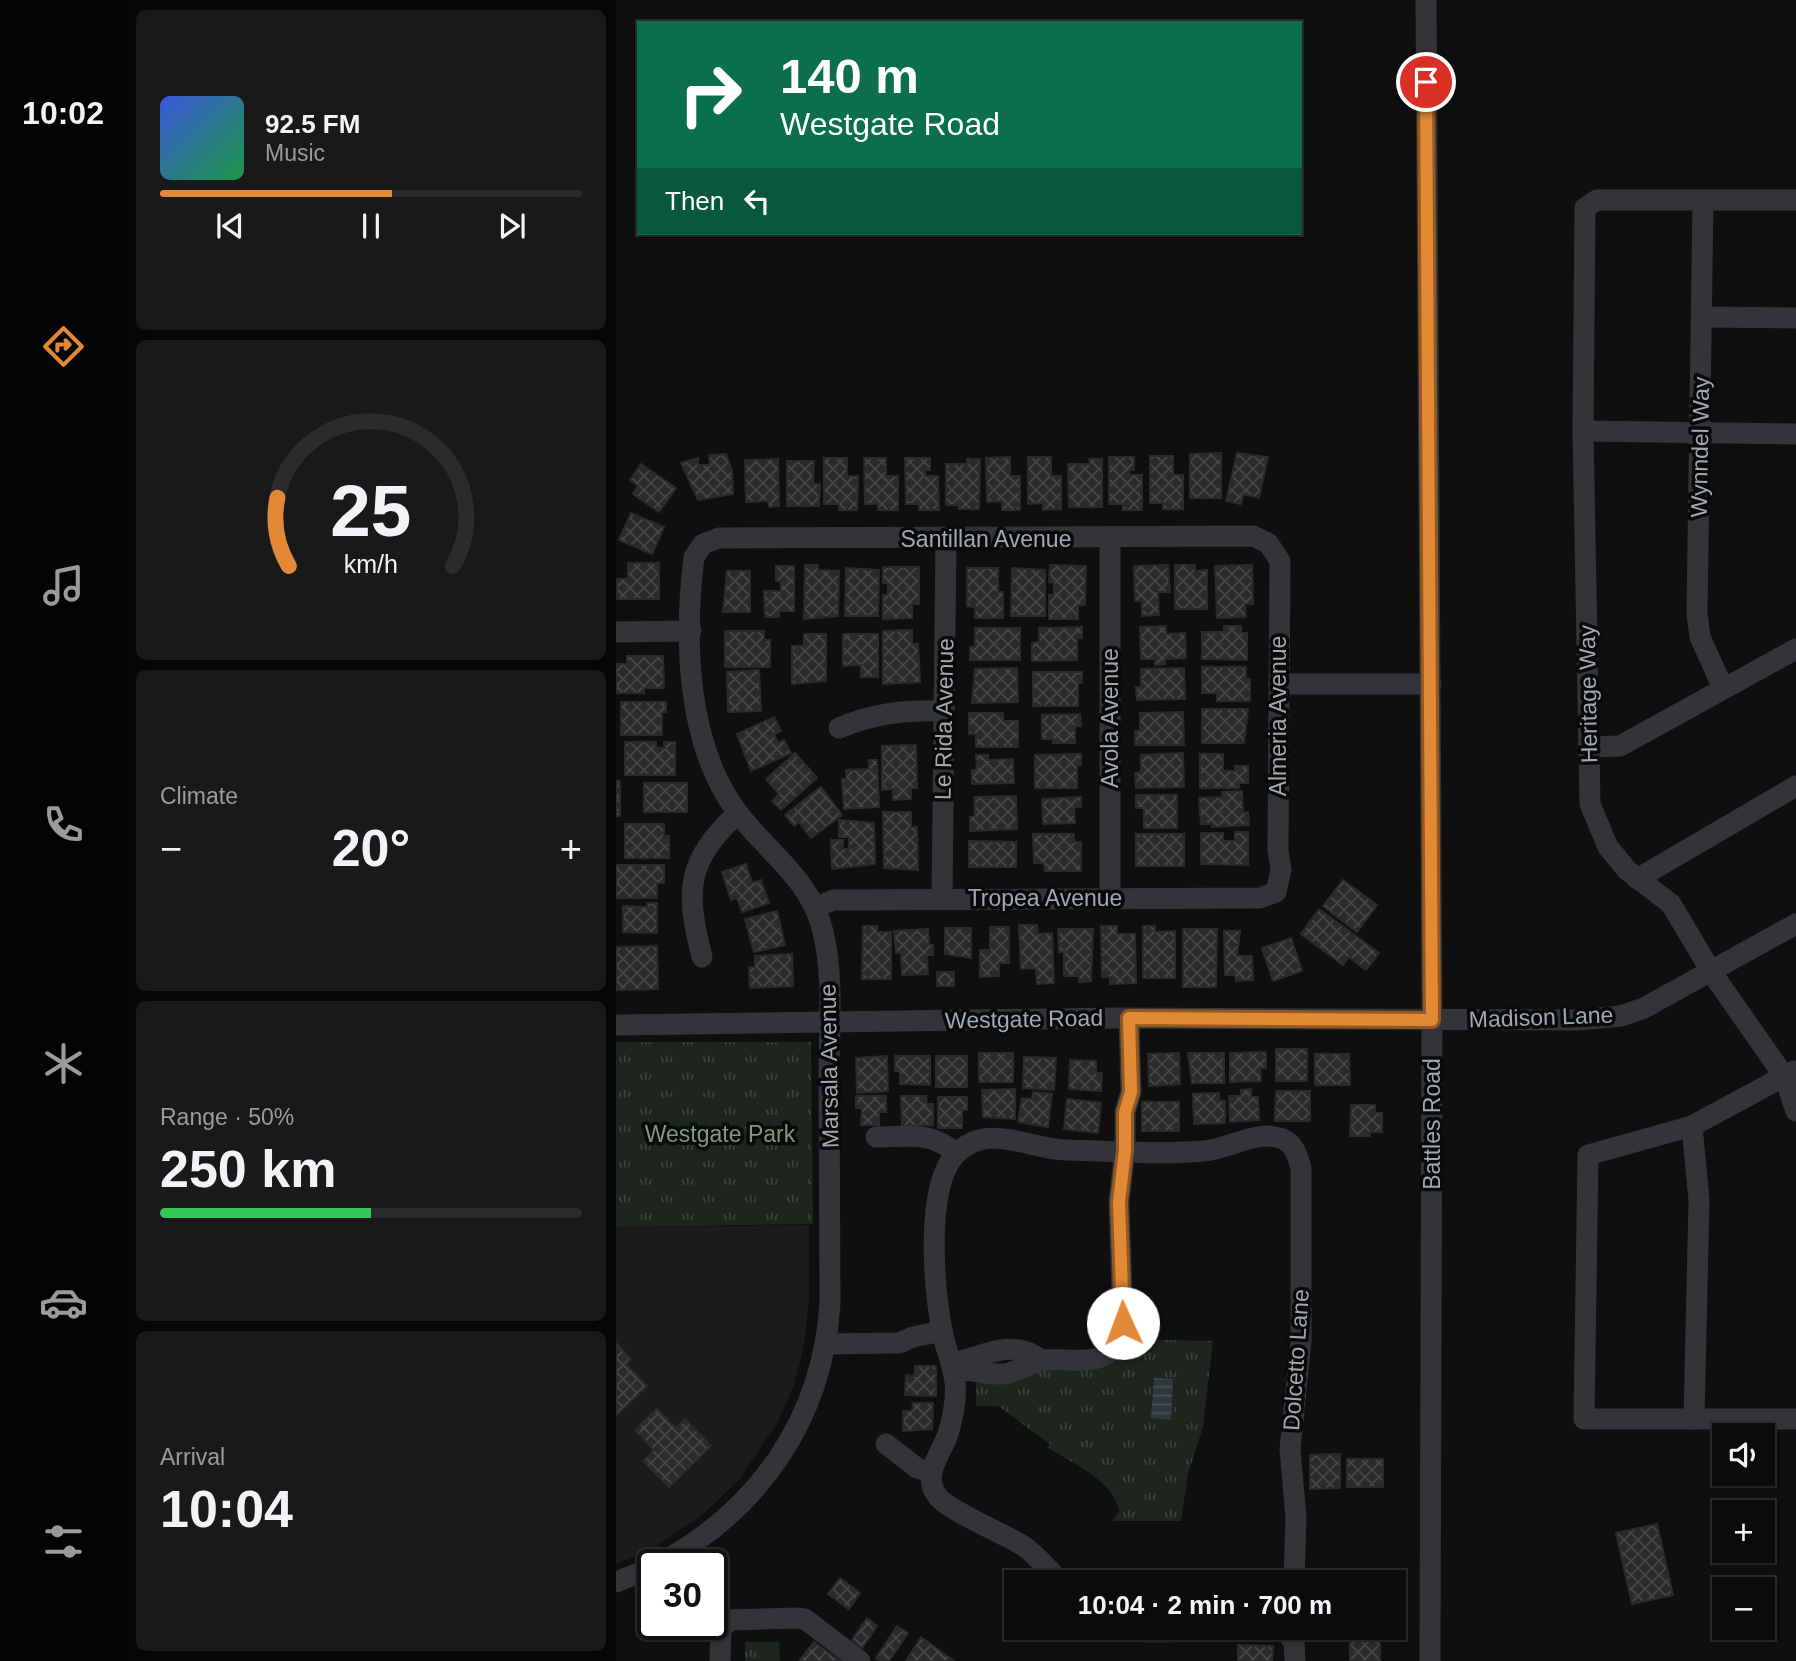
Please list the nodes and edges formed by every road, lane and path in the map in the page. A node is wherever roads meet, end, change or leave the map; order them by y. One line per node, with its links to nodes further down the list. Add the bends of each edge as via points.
1 (1426, 0): 17 (street, Battles Road)
2 (1703, 200): 3 (street); 4 (street, Wynndel Way); 6 (street, Heritage Way, via 1597,200 1585,208)
3 (1796, 200)
4 (1702, 317): 5 (street); 7 (street, Wynndel Way)
5 (1796, 318)
6 (1583, 431): 7 (street); 21 (street, Heritage Way)
7 (1701, 432): 8 (street); 18 (street, Wynndel Way, via 1697,613 1700,637)
8 (1796, 434)
9 (1110, 539): 10 (street, Santillan Avenue); 11 (street, Santillan Avenue, via 1253,536); 27 (street, Avola Avenue)
10 (946, 540): 12 (street, Santillan Avenue, via 719,538); 19 (street, Le Rida Avenue)
11 (1268, 543): 16 (street, Almeria Avenue, via 1280,561)
12 (703, 544): 13 (street, Marsala Avenue, via 694,557)
13 (691, 631): 14 (street); 23 (street, Marsala Avenue, via 696,714 705,751)
14 (616, 632)
15 (1796, 649): 18 (street)
16 (1279, 684): 17 (street); 25 (street, Almeria Avenue, via 1281,870)
17 (1431, 684): 33 (street, Battles Road)
18 (1723, 688): 21 (street, via 1620,746)
19 (944, 710): 20 (street, via 885,713); 26 (street, Le Rida Avenue)
20 (839, 729)
21 (1589, 747): 24 (street, Heritage Way, via 1590,804 1608,847)
22 (1796, 786): 24 (street)
23 (738, 813): 28 (street, Marsala Avenue, via 778,855); 30 (street, via 700,855 691,884)
24 (1637, 879): 31 (street, Heritage Way, via 1671,904)
25 (1276, 892): 27 (street, Tropea Avenue, via 1260,898)
26 (942, 898): 27 (street, Tropea Avenue); 28 (street, Tropea Avenue, via 833,900)
27 (1110, 898)
28 (815, 908): 34 (street, Marsala Avenue, via 827,955)
29 (1796, 924): 31 (street, Madison Lane)
30 (702, 957)
31 (1712, 973): 33 (street, Madison Lane, via 1621,1016); 36 (street, Heritage Way)
32 (1122, 1018): 33 (street, Westgate Road); 34 (street, Westgate Road); 40 (street, via 1131,1092 1125,1112)
33 (1432, 1020): 58 (street, Battles Road)
34 (829, 1021): 35 (street, Westgate Road); 43 (street, Marsala Avenue)
35 (616, 1025)
36 (1790, 1073): 37 (street, Heritage Way); 38 (street)
37 (1796, 1111)
38 (1692, 1126): 45 (street, via 1699,1200); 45 (street, via 1588,1155 1584,1419)
39 (876, 1137): 41 (street, via 929,1137 941,1140)
40 (1125, 1150): 41 (street, via 1062,1150 988,1138); 44 (street, via 1119,1202 1123,1323 1120,1337 1107,1354 1097,1359 1041,1360 1004,1374); 51 (street, Dolcetto Lane, via 1205,1151 1275,1136 1294,1147 1301,1168 1301,1341 1290,1442)
41 (956, 1153): 42 (street, via 940,1179 936,1203)
42 (942, 1331): 43 (street); 44 (street)
43 (827, 1336): 49 (street, Marsala Avenue, via 808,1407 791,1440 769,1471 705,1538)
44 (953, 1368): 48 (street, via 952,1420)
45 (1694, 1419): 46 (street)
46 (1796, 1419)
47 (886, 1444): 48 (street, via 917,1468)
48 (931, 1472): 50 (street, via 939,1499 1023,1546)
49 (685, 1549)
50 (1048, 1570)
51 (1294, 1570)
52 (637, 1573): 53 (street)
53 (616, 1582)
54 (1292, 1640): 57 (street)
55 (720, 1661): 56 (street, via 721,1629 730,1620 795,1618 804,1619)
56 (860, 1661)
57 (1295, 1661)
58 (1430, 1661)

